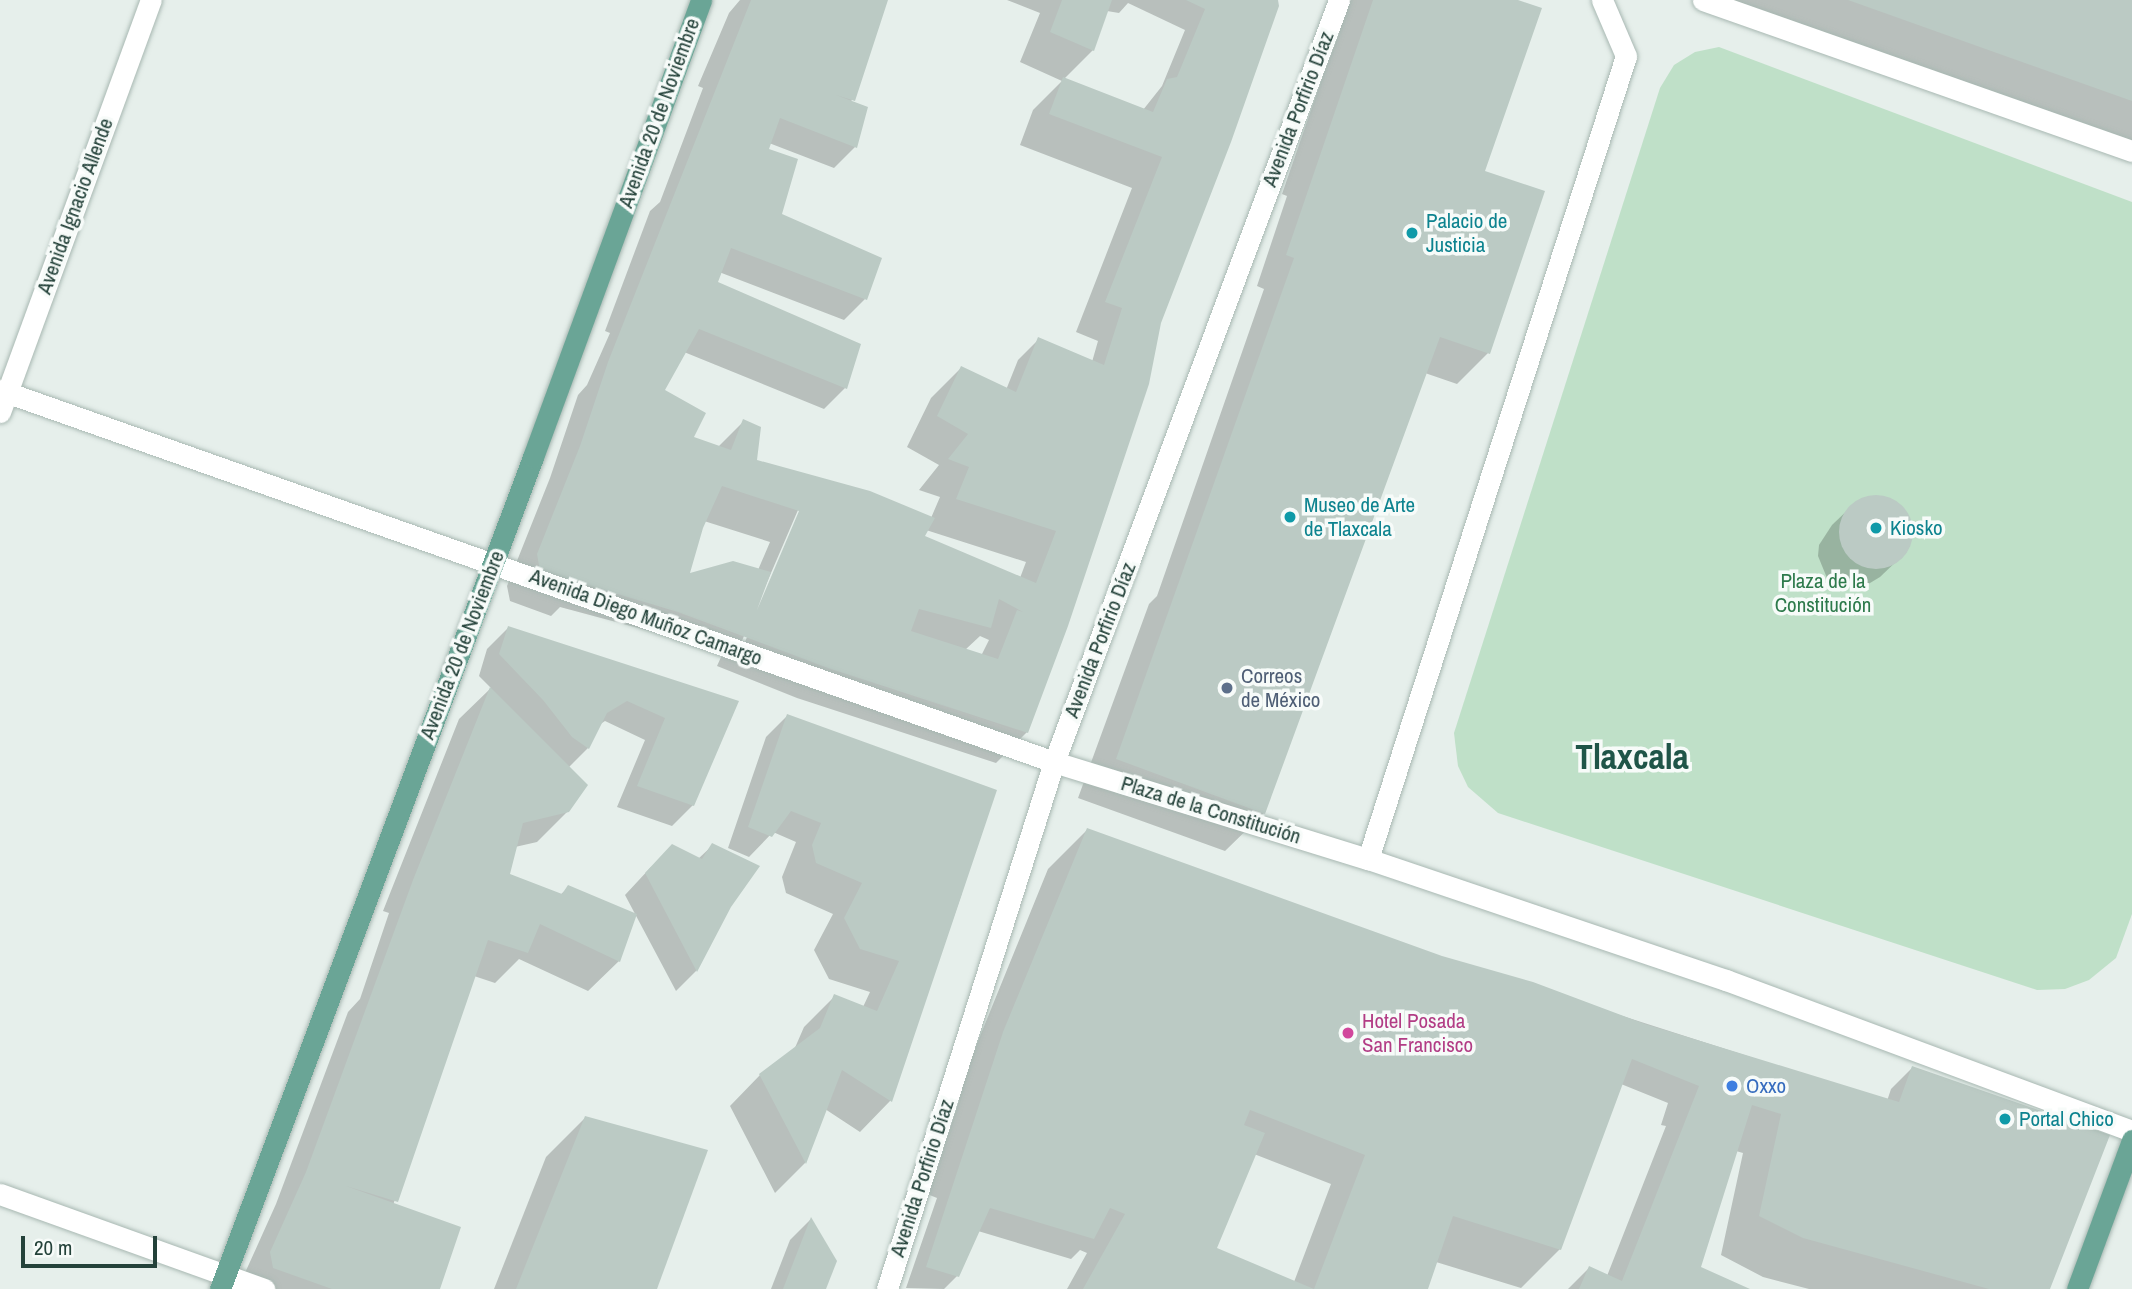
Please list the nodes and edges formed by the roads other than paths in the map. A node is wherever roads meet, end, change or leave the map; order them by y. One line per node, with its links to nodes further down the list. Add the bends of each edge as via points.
1 (151, 0): 7 (street, Avenida Ignacio Allende)
2 (701, 0): 9 (main road, Avenida 20 de Noviembre)
3 (1339, 0): 10 (street, Avenida Porfirio Díaz)
4 (1602, 0): 11 (street, via 1626,56)
5 (1703, 0): 6 (street)
6 (2132, 152)
7 (4, 391): 8 (street, Avenida Ignacio Allende); 9 (street, Avenida Diego Muñoz Camargo)
8 (0, 412)
9 (494, 562): 10 (street, Avenida Diego Muñoz Camargo); 15 (main road, Avenida 20 de Noviembre)
10 (1054, 762): 11 (street, Plaza de la Constitución); 17 (street, Avenida Porfirio Díaz)
11 (1368, 859): 12 (street, Plaza de la Constitución, via 1726,980)
12 (2132, 1131)
13 (2132, 1140): 18 (main road)
14 (0, 1194): 15 (street)
15 (223, 1282): 16 (street)
16 (264, 1289)
17 (887, 1289)
18 (2077, 1289)

